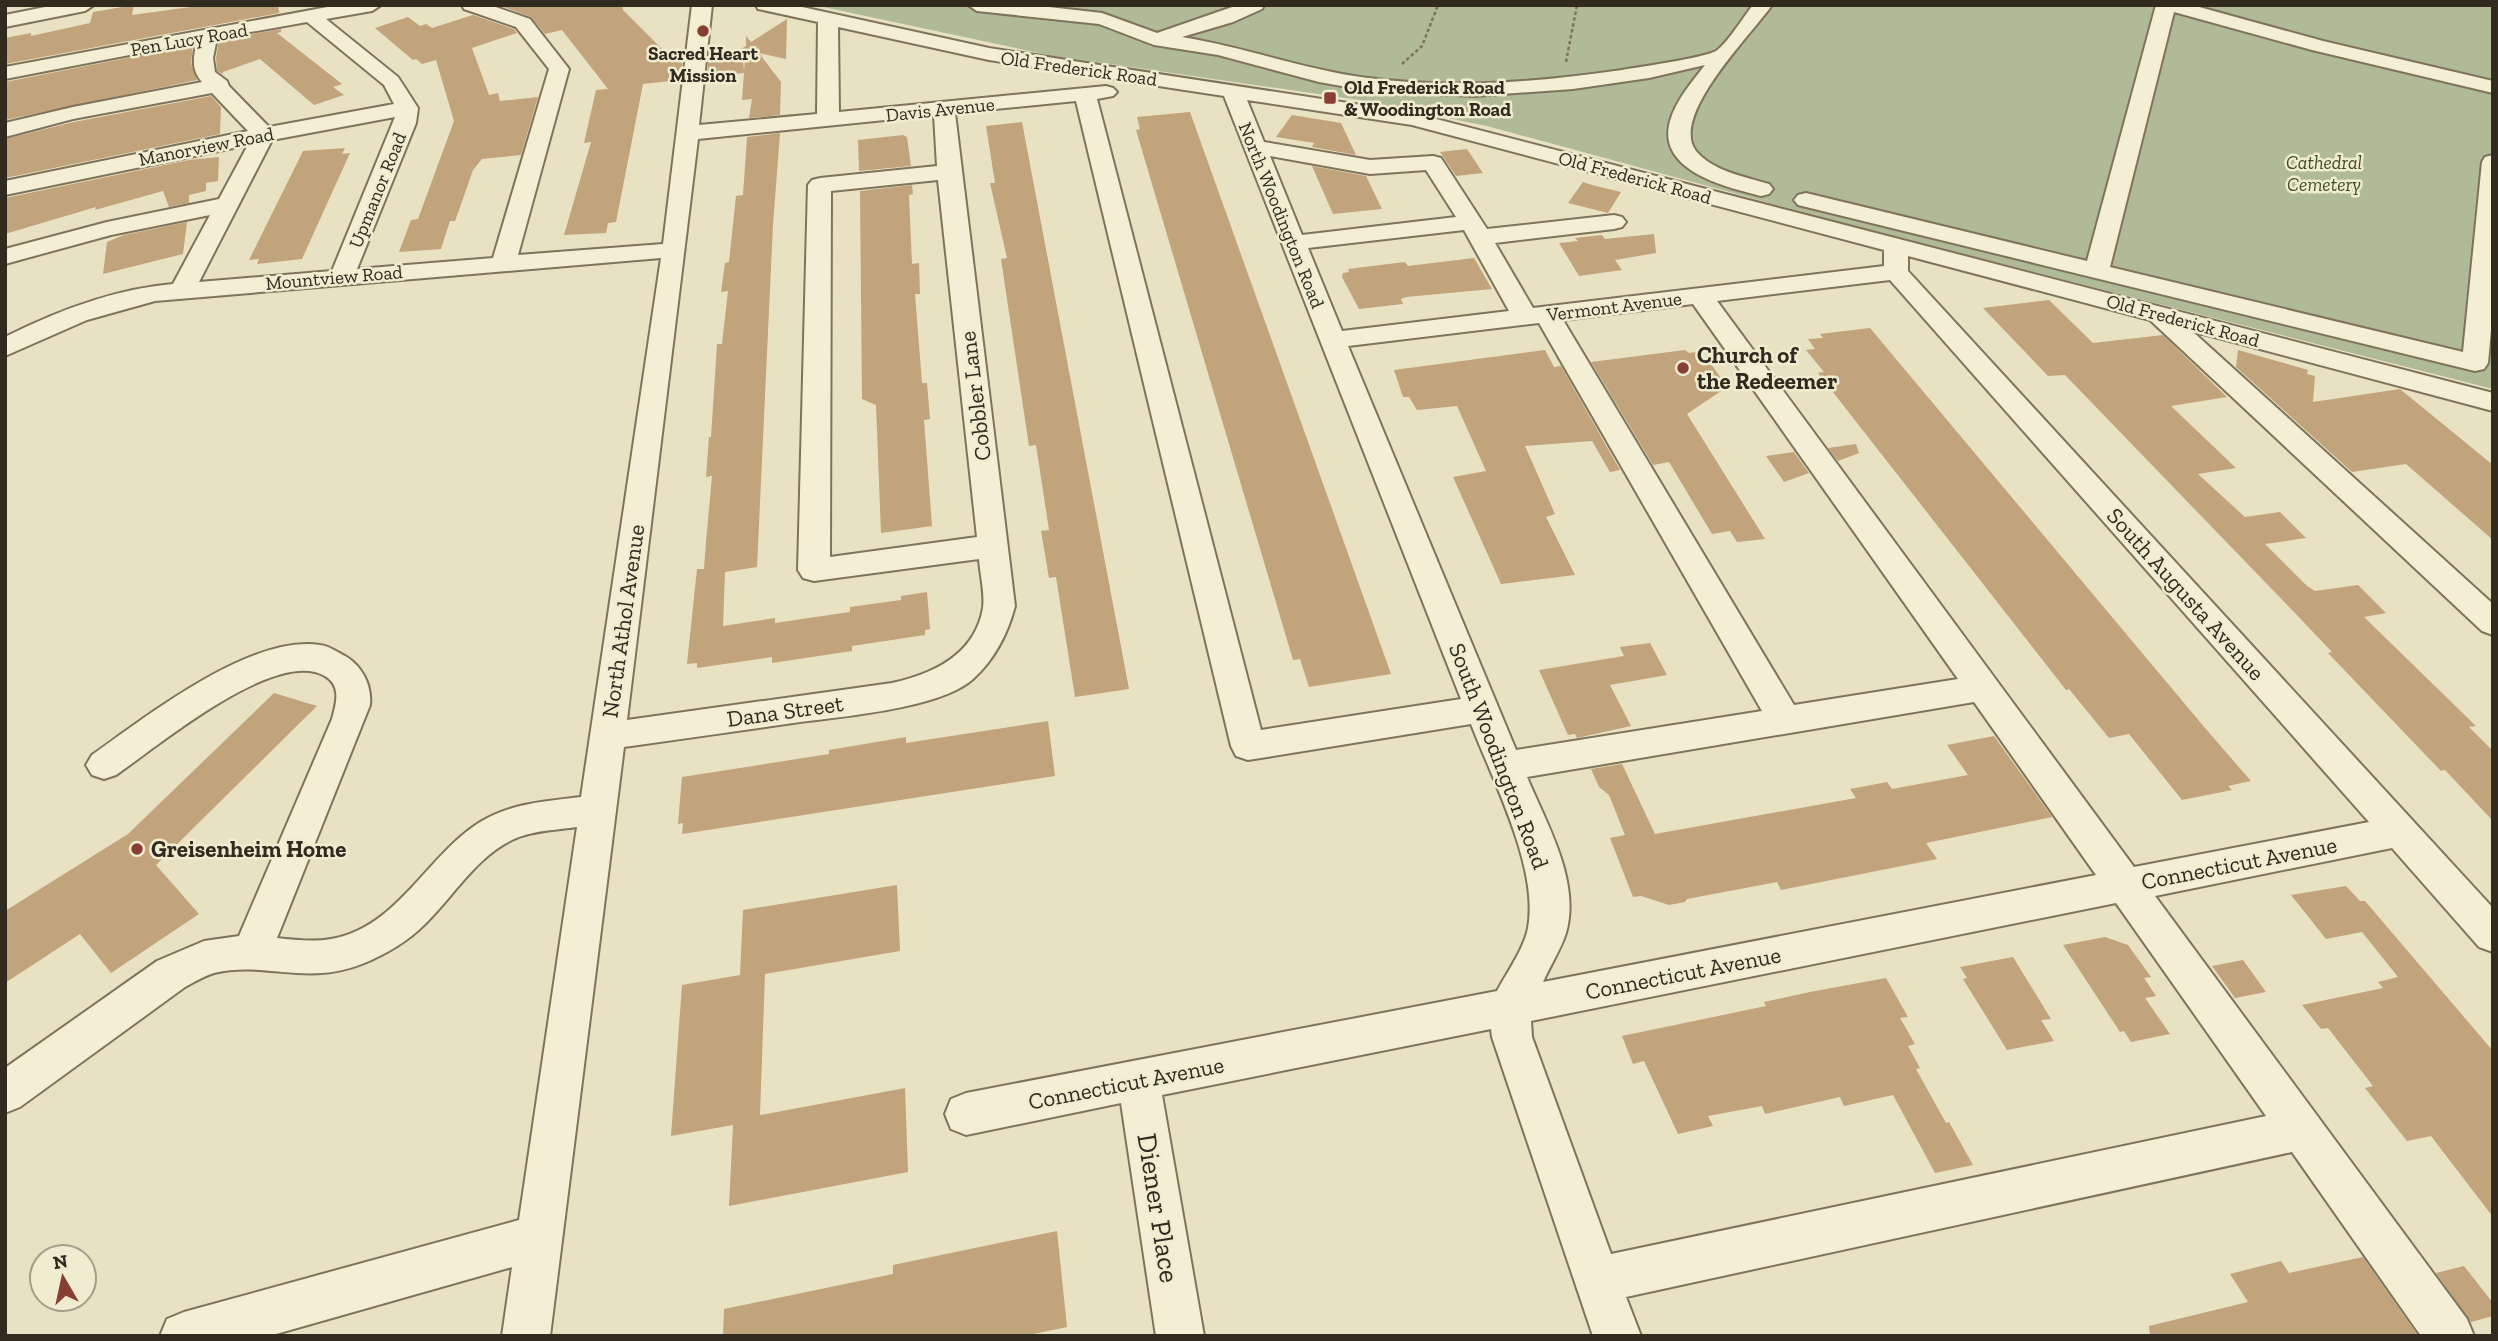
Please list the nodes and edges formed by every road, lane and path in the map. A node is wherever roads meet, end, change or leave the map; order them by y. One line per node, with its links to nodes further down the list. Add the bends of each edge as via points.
1 (85, 5): 14 (street)
2 (372, 5): 12 (street, Pen Lucy Road)
3 (471, 5): 44 (street, via 523,23 559,69)
4 (702, 5): 31 (street, North Athol Avenue)
5 (765, 5): 13 (street, Old Frederick Road)
6 (977, 5): 16 (street, via 1085,16)
7 (1255, 5): 16 (street)
8 (1438, 5): 18 (path, via 1424,46)
9 (1577, 5): 22 (path)
10 (1763, 5): 17 (street)
11 (2168, 5): 24 (street); 45 (street)
12 (313, 18): 15 (street, Pen Lucy Road); 27 (street, Upmanor Road, via 391,80)
13 (828, 19): 20 (street, Old Frederick Road, via 989,54); 29 (street)
14 (5, 21)
15 (208, 36): 19 (street, Pen Lucy Road); 23 (street, via 202,67)
16 (1154, 39): 20 (street, via 1132,54); 22 (street, via 1219,49 1282,68 1370,85 1474,90)
17 (1723, 55): 22 (street, via 1650,72); 45 (street, via 1679,125 1679,141 1686,155 1699,165 1765,190)
18 (1401, 65)
19 (5, 73)
20 (1120, 75): 21 (street, Old Frederick Road)
21 (1192, 84): 25 (street, Old Frederick Road); 26 (street, Davis Avenue)
22 (1565, 84)
23 (220, 85): 30 (street); 32 (street)
24 (2493, 87)
25 (1232, 90): 33 (street, North Woodington Road); 43 (street, Old Frederick Road, via 1413,119)
26 (1085, 94): 28 (street, Davis Avenue); 58 (street, via 1248,746)
27 (407, 108): 32 (street, Manorview Road); 46 (street, Upmanor Road, via 405,124)
28 (944, 108): 29 (street, Davis Avenue); 35 (street, Cobbler Lane)
29 (828, 120): 31 (street, Davis Avenue)
30 (5, 130)
31 (688, 133): 41 (street, North Athol Avenue)
32 (264, 135): 36 (street, Manorview Road); 37 (street)
33 (1255, 147): 39 (street, via 1370,167 1433,163); 40 (street, North Woodington Road)
34 (2493, 162): 45 (street, via 2475,363)
35 (949, 172): 54 (street, Cobbler Lane); 54 (street, via 820,185 814,570)
36 (5, 188)
37 (227, 204): 42 (street, via 107,229); 47 (street)
38 (1614, 222): 39 (street)
39 (1476, 230): 40 (street); 50 (street)
40 (1293, 243): 51 (street, North Woodington Road)
41 (674, 250): 44 (street, Mountview Road); 60 (street, North Athol Avenue)
42 (5, 257)
43 (1896, 260): 48 (street, Vermont Avenue); 49 (street, Old Frederick Road); 64 (street, South Augusta Avenue)
44 (504, 263): 46 (street, Mountview Road)
45 (2097, 270)
46 (342, 276): 47 (street, Mountview Road)
47 (182, 290): 52 (street, Mountview Road, via 124,298 90,309)
48 (1700, 296): 50 (street, Vermont Avenue); 57 (street)
49 (2156, 313): 53 (street, Old Frederick Road); 55 (lane)
50 (1536, 315): 51 (street, Vermont Avenue); 59 (street)
51 (1333, 340): 58 (street, South Woodington Road)
52 (5, 348)
53 (2487, 404)
54 (993, 546): 56 (street, Cobbler Lane, via 999,606 993,628)
55 (2493, 623)
56 (960, 672): 60 (street, Dana Street, via 926,688 892,696)
57 (1983, 688): 59 (street); 65 (street)
58 (1482, 709): 62 (street, South Woodington Road)
59 (1785, 720): 62 (street)
60 (607, 736): 63 (street, North Athol Avenue)
61 (104, 765): 67 (street, via 228,682 262,665 294,656 315,657 337,664 349,678 356,696 349,719)
62 (1505, 766): 68 (street, South Woodington Road, via 1543,861 1550,898 1547,932)
63 (597, 810): 67 (street, via 527,820 500,829 478,842 398,925 371,942 338,955); 73 (street, North Athol Avenue)
64 (2400, 831): 65 (street, Connecticut Avenue); 66 (street, South Augusta Avenue)
65 (2125, 886): 68 (street, Connecticut Avenue); 72 (street)
66 (2493, 935)
67 (251, 954): 70 (street, via 199,960 171,974)
68 (1510, 1007): 69 (street, Connecticut Avenue); 74 (street, via 1512,1037)
69 (1138, 1080): 71 (street, Connecticut Avenue); 77 (street, Diener Place)
70 (5, 1093)
71 (966, 1114)
72 (2301, 1129): 74 (street); 79 (street)
73 (540, 1237): 75 (street); 76 (street, North Athol Avenue)
74 (1597, 1280): 78 (street)
75 (184, 1336)
76 (526, 1336)
77 (1180, 1336)
78 (1617, 1336)
79 (2450, 1336)

